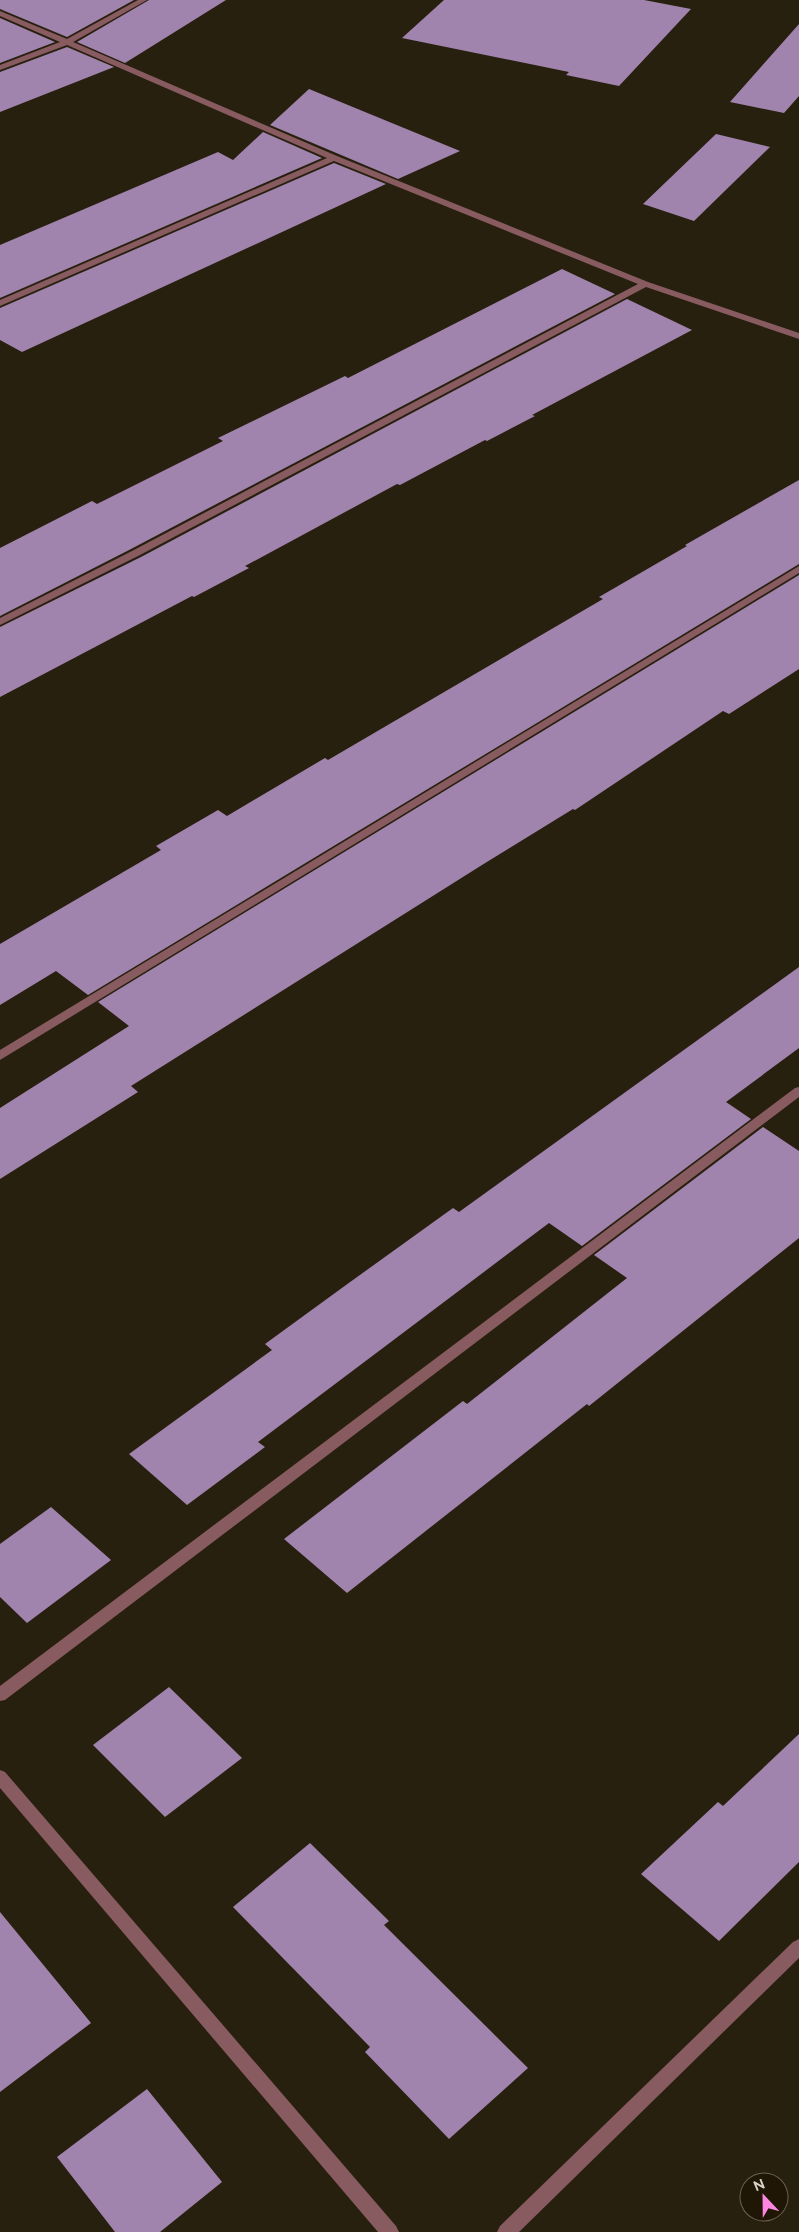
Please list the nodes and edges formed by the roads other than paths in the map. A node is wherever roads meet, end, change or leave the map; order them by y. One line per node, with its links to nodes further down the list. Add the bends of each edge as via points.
1 (143, 0): 3 (street)
2 (0, 13): 3 (street)
3 (67, 42): 4 (street); 5 (street)
4 (0, 68)
5 (334, 158): 6 (street); 7 (street)
6 (645, 284): 8 (street); 10 (street)
7 (0, 303)
8 (799, 336)
9 (799, 569): 11 (street)
10 (0, 622)
11 (0, 1056)
12 (799, 1091): 13 (street)
13 (0, 1696)
14 (0, 1777): 16 (street)
15 (799, 1947): 17 (street)
16 (390, 2232)
17 (506, 2232)

